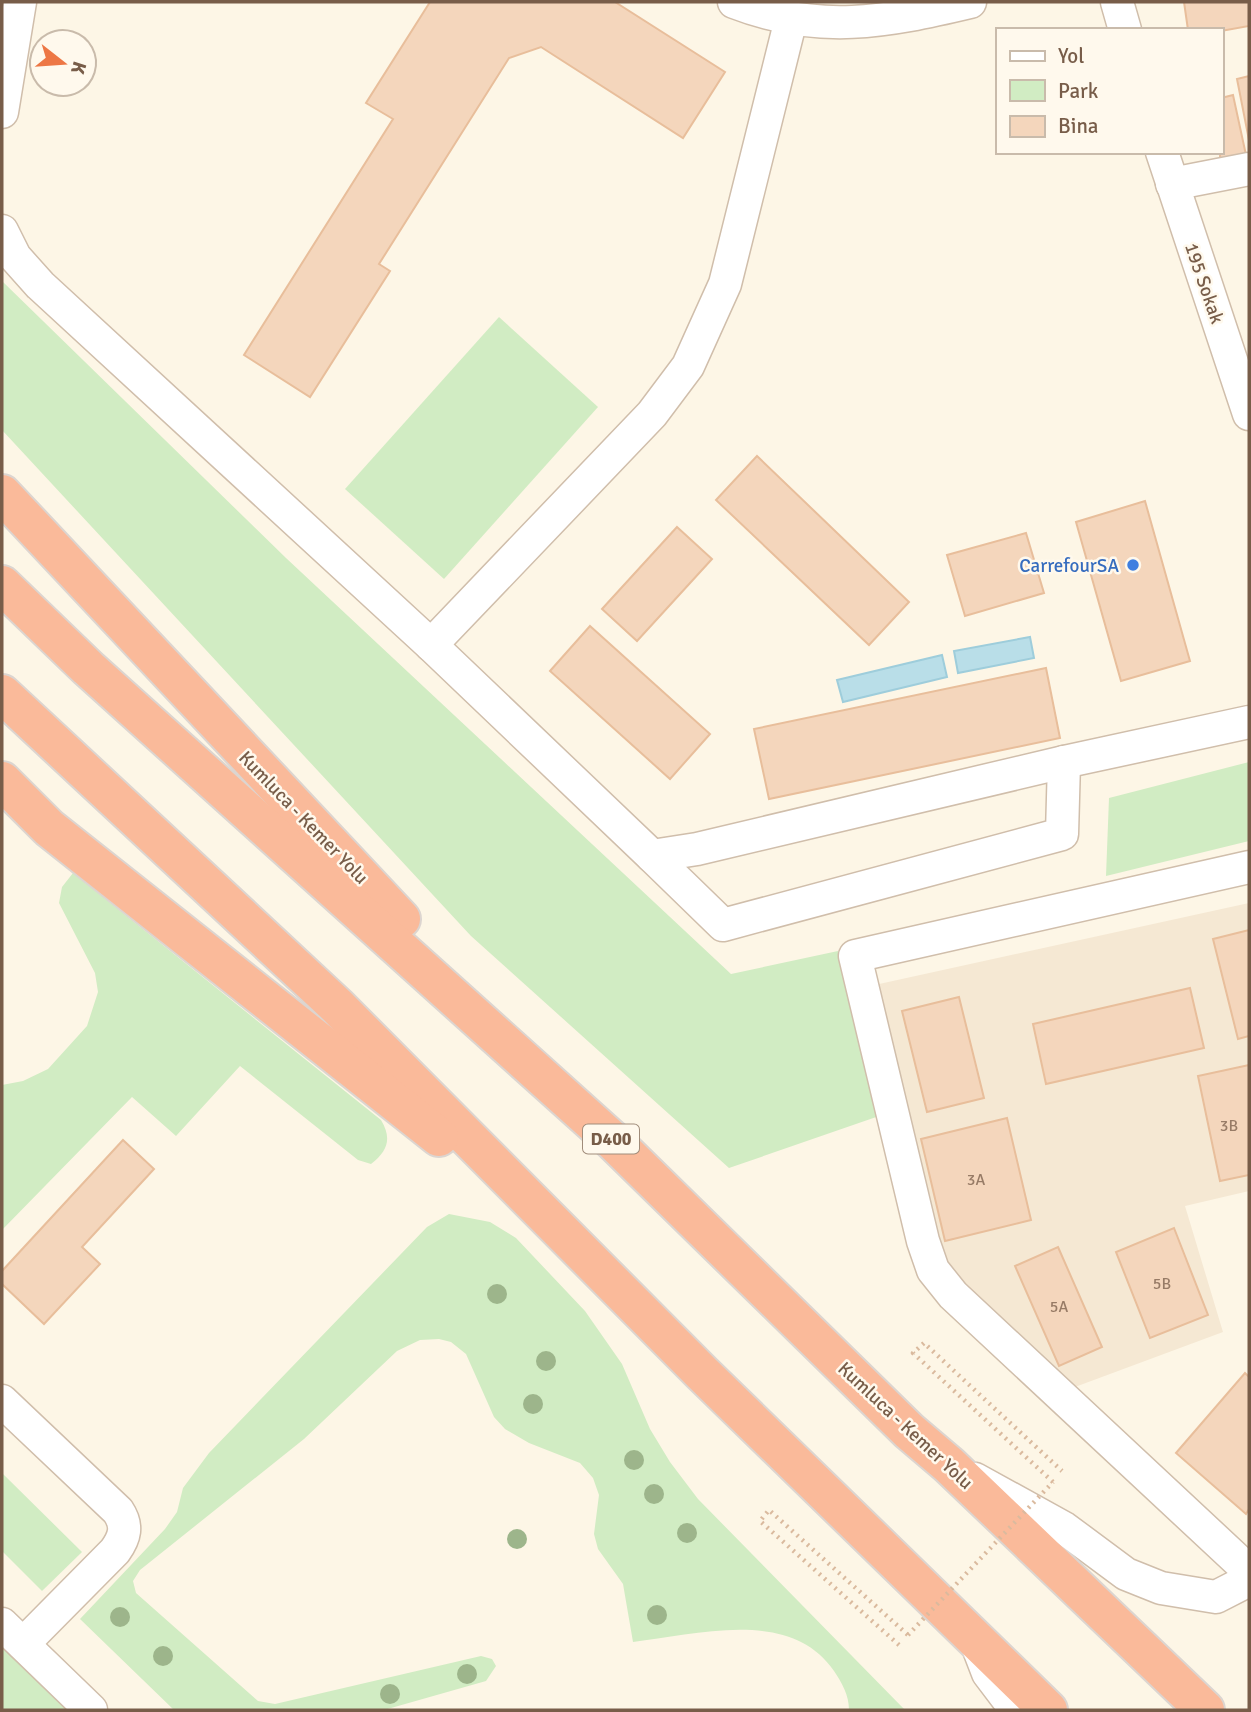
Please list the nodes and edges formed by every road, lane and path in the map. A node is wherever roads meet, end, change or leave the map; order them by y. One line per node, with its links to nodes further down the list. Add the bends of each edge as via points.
1 (20, 2): 7 (street)
2 (734, 2): 5 (street)
3 (971, 2): 5 (street, via 871,22)
4 (1117, 2): 6 (street)
5 (791, 19): 15 (street, via 724,284 688,366 652,414)
6 (1124, 28)
7 (2, 112)
8 (1163, 154): 10 (street, 195 Sokak)
9 (1249, 169): 10 (street)
10 (1172, 184): 12 (street, 195 Sokak)
11 (2, 231): 15 (street, via 15,257 40,285)
12 (1249, 414)
13 (2, 494): 22 (highway, Kumluca - Kemer Yolu / D400, via 217,727)
14 (2, 585): 22 (highway, Kumluca - Kemer Yolu / D400, via 88,668)
15 (431, 645): 20 (street)
16 (2, 694): 23 (highway, via 337,1006)
17 (1249, 722): 18 (street)
18 (1064, 762): 20 (street); 20 (street, via 1062,834 723,925)
19 (2, 781): 23 (highway, via 49,828 204,953)
20 (652, 856)
21 (1249, 867): 27 (street, via 855,956 933,1270 953,1295)
22 (610, 1138): 25 (highway, Kumluca - Kemer Yolu / D400, via 908,1431)
23 (551, 1221): 30 (highway)
24 (2, 1401): 29 (street, via 118,1511 125,1532 115,1551)
25 (949, 1465): 28 (street, via 1064,1528 1126,1574 1161,1588 1216,1597); 35 (highway, Kumluca - Kemer Yolu / D400)
26 (1062, 1471): 31 (path, bridge, via 924,1343 913,1353 1053,1482 908,1635 769,1510 760,1521)
27 (1249, 1571)
28 (1249, 1580)
29 (12, 1634): 32 (street)
30 (976, 1643): 33 (street, via 988,1673); 34 (highway)
31 (899, 1645)
32 (90, 1710)
33 (1016, 1710)
34 (1048, 1710)
35 (1205, 1710)

